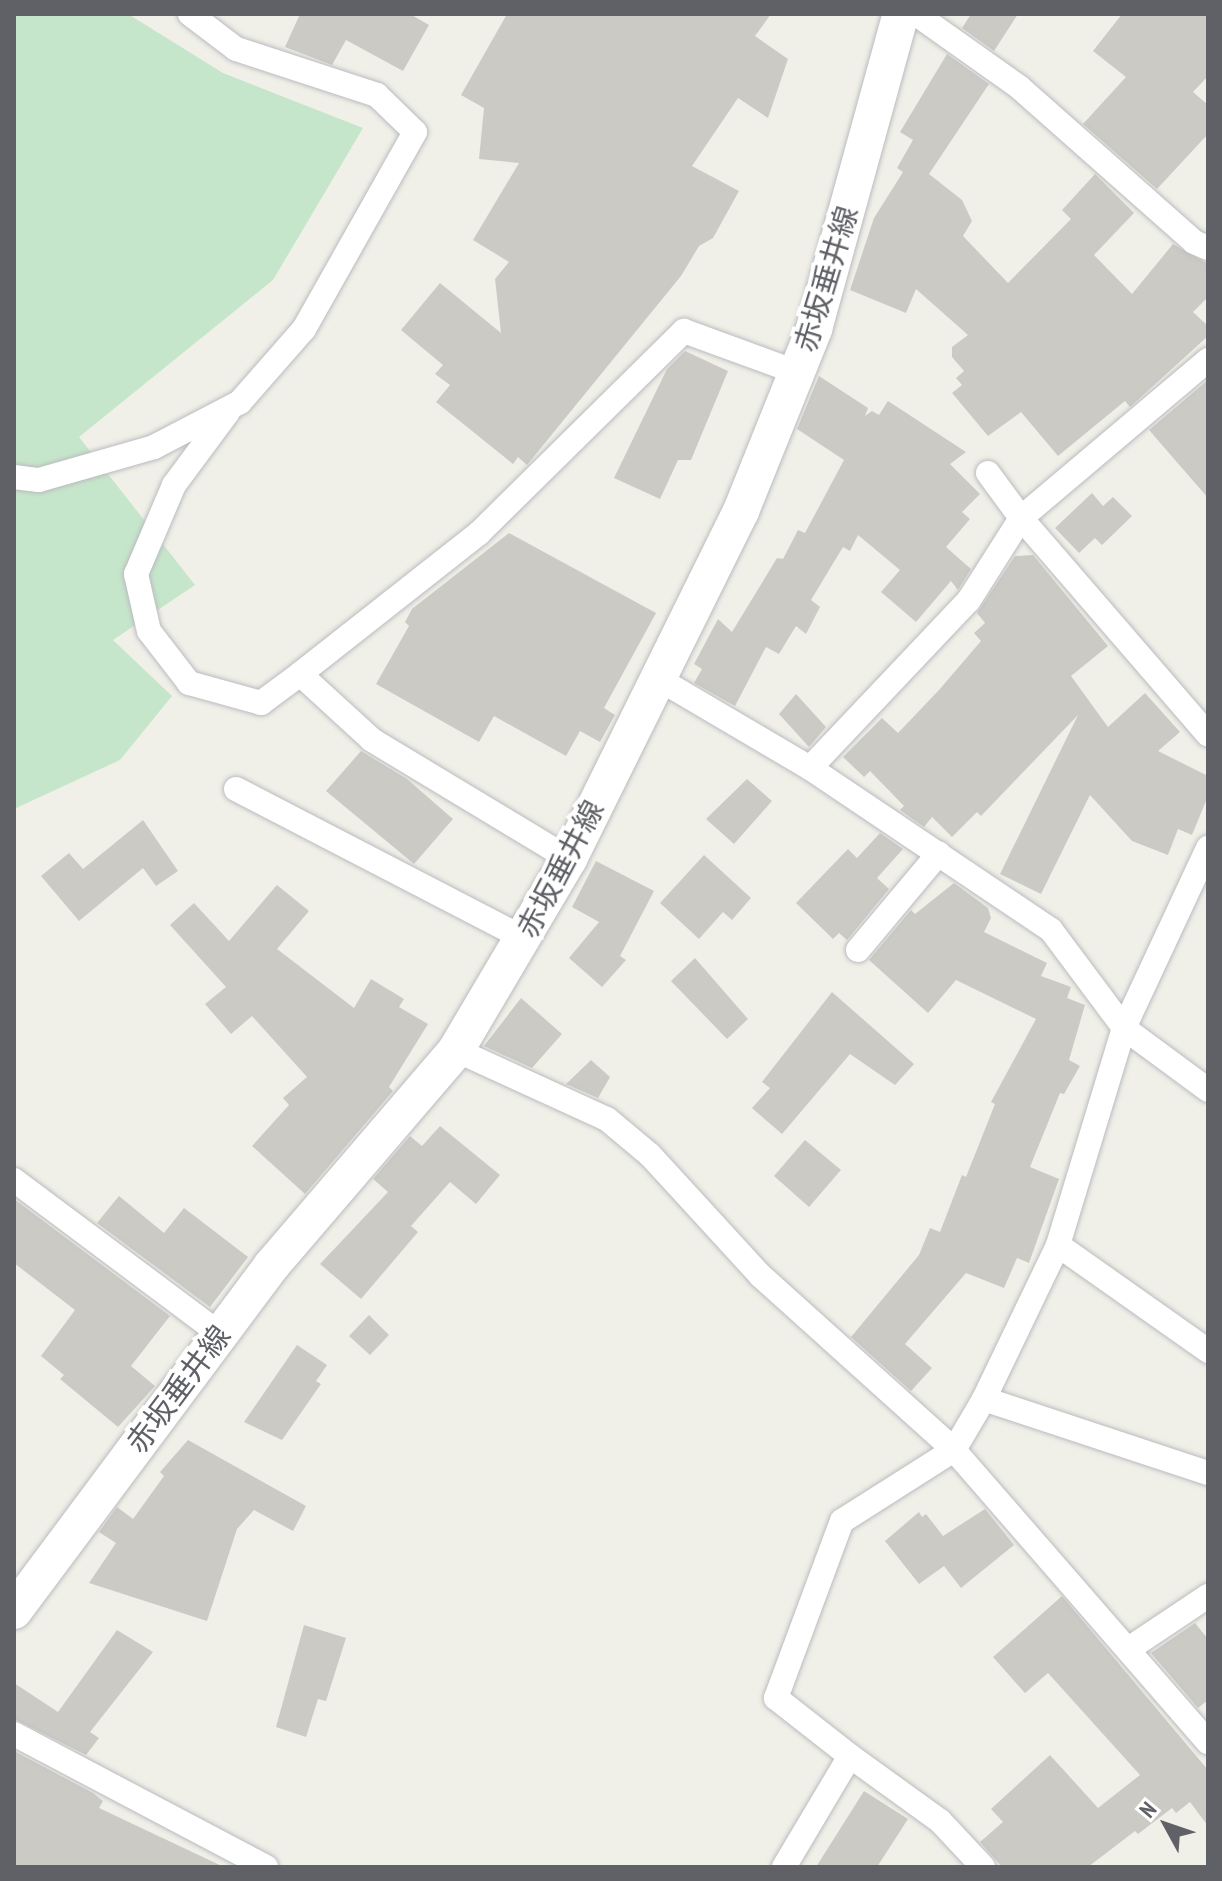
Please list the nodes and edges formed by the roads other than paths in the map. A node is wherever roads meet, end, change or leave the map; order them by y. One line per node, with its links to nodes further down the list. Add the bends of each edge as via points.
1 (190, 14): 7 (street, via 236,49 377,95 415,132 304,329)
2 (901, 14): 6 (main road, 赤坂垂井線, via 814,329)
3 (916, 14): 4 (street, via 1019,87 1194,242)
4 (1208, 248)
5 (1208, 360): 10 (street)
6 (796, 372): 11 (street, via 684,331 479,533); 12 (main road, 赤坂垂井線, via 741,511)
7 (232, 406): 9 (street, via 154,447 39,480); 11 (street, via 174,485 136,574 149,631 189,683 261,703)
8 (988, 473): 10 (street)
9 (14, 477)
10 (1021, 518): 13 (street); 14 (street, via 969,600)
11 (300, 674): 18 (street, via 372,740)
12 (657, 678): 14 (street); 18 (main road, 赤坂垂井線)
13 (1208, 735)
14 (810, 768): 17 (street)
15 (236, 789): 19 (street)
16 (1208, 848): 21 (street)
17 (939, 853): 20 (street); 21 (street, via 1051,930)
18 (569, 859): 19 (main road, 赤坂垂井線)
19 (524, 938): 22 (main road, 赤坂垂井線)
20 (858, 950)
21 (1124, 1028): 23 (street); 25 (street)
22 (456, 1050): 26 (main road, 赤坂垂井線, via 272,1265); 29 (street, via 607,1119 650,1155 761,1276)
23 (1208, 1090)
24 (14, 1180): 26 (street)
25 (1058, 1245): 27 (street); 28 (street)
26 (220, 1334): 32 (main road, 赤坂垂井線)
27 (1208, 1351)
28 (984, 1399): 29 (street); 30 (street)
29 (954, 1450): 33 (street); 36 (street, via 842,1521 776,1698)
30 (1208, 1473)
31 (1208, 1596): 33 (street)
32 (14, 1611)
33 (1130, 1648): 35 (street)
34 (14, 1734): 37 (street)
35 (1208, 1742)
36 (850, 1756): 38 (street); 39 (street, via 940,1821)
37 (266, 1867)
38 (784, 1867)
39 (983, 1867)

